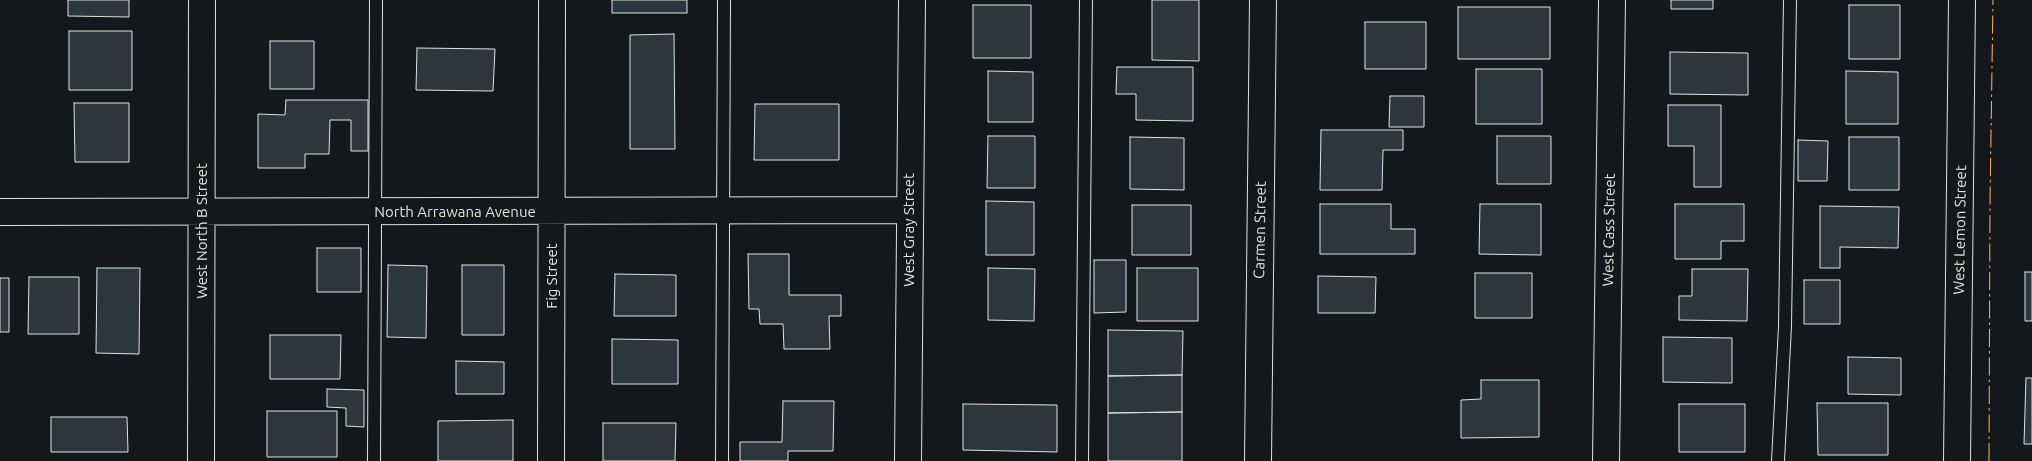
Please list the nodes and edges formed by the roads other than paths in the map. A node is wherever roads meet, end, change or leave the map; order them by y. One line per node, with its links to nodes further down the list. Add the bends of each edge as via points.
1 (202, 0): 16 (street, West North B Street)
2 (376, 0): 14 (lane)
3 (552, 0): 15 (street, Fig Street)
4 (724, 0): 12 (lane)
5 (912, 0): 11 (street, West Gray Street)
6 (1086, 0): 22 (lane)
7 (1263, 0): 23 (street, Carmen Street)
8 (1612, 0): 24 (street, West Cass Street)
9 (1790, 0): 25 (lane, via 1785,326)
10 (1962, 0): 26 (street, West Lemon Street)
11 (910, 210): 12 (street, North Arrawana Avenue); 21 (street, West Gray Street)
12 (724, 211): 15 (street, North Arrawana Avenue); 20 (lane)
13 (0, 212): 16 (street, North Arrawana Avenue)
14 (375, 212): 15 (street, North Arrawana Avenue); 16 (street, North Arrawana Avenue); 18 (lane)
15 (552, 212): 19 (street, Fig Street)
16 (202, 213): 17 (street, West North B Street)
17 (201, 461)
18 (374, 461)
19 (551, 461)
20 (722, 461)
21 (908, 461)
22 (1082, 461)
23 (1258, 461)
24 (1606, 461)
25 (1778, 461)
26 (1957, 461)

